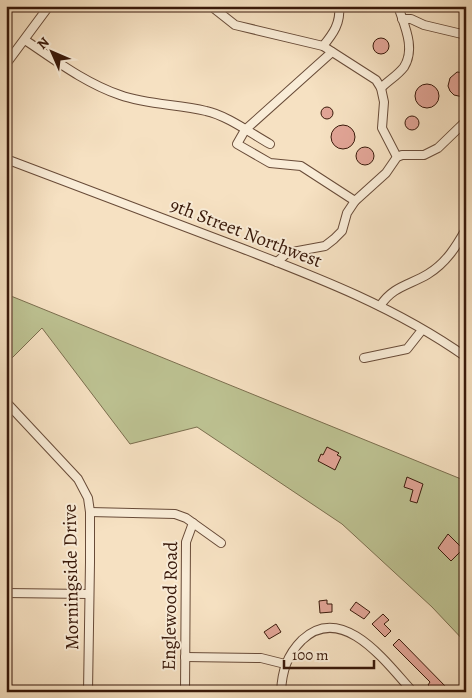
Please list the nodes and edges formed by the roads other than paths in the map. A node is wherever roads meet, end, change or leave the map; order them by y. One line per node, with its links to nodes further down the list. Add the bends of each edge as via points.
1 (49, 6): 7 (street)
2 (211, 6): 8 (street, via 235,25)
3 (339, 6): 8 (street, via 338,24)
4 (398, 6): 5 (street)
5 (402, 19): 6 (street); 11 (street, via 409,42 408,59)
6 (466, 35)
7 (24, 40): 10 (street); 13 (street, via 104,89 147,102 206,110)
8 (323, 46): 9 (street)
9 (332, 52): 11 (street, via 376,80); 13 (street)
10 (6, 64)
11 (381, 88): 15 (street, via 384,102 382,128)
12 (466, 121): 15 (street, via 438,148 424,155)
13 (245, 130): 14 (street); 17 (street, via 237,144 270,163 301,166)
14 (270, 144)
15 (397, 157): 17 (street, via 386,173)
16 (6, 159): 19 (street, 9th Street Northwest)
17 (356, 201): 19 (street, via 347,213 342,231 325,246 287,253)
18 (466, 229): 20 (street, via 442,264 400,287)
19 (277, 262): 20 (street, 9th Street Northwest)
20 (380, 306): 21 (street, 9th Street Northwest)
21 (422, 330): 22 (street, 9th Street Northwest); 23 (street, via 407,349)
22 (466, 357)
23 (364, 358)
24 (6, 402): 25 (street, Morningside Drive, via 78,479 88,498)
25 (90, 512): 26 (street, Englewood Road, via 170,513); 29 (street, Morningside Drive)
26 (193, 523): 27 (street, Englewood Road); 30 (street, Englewood Road, via 186,542)
27 (221, 543)
28 (6, 593): 29 (street)
29 (89, 594): 32 (street, Morningside Drive)
30 (185, 657): 31 (street, via 261,658); 33 (street, Englewood Road)
31 (285, 664): 34 (street); 35 (street, via 293,649 310,634 326,629 346,631 367,643)
32 (88, 692)
33 (185, 692)
34 (281, 692)
35 (413, 692)

